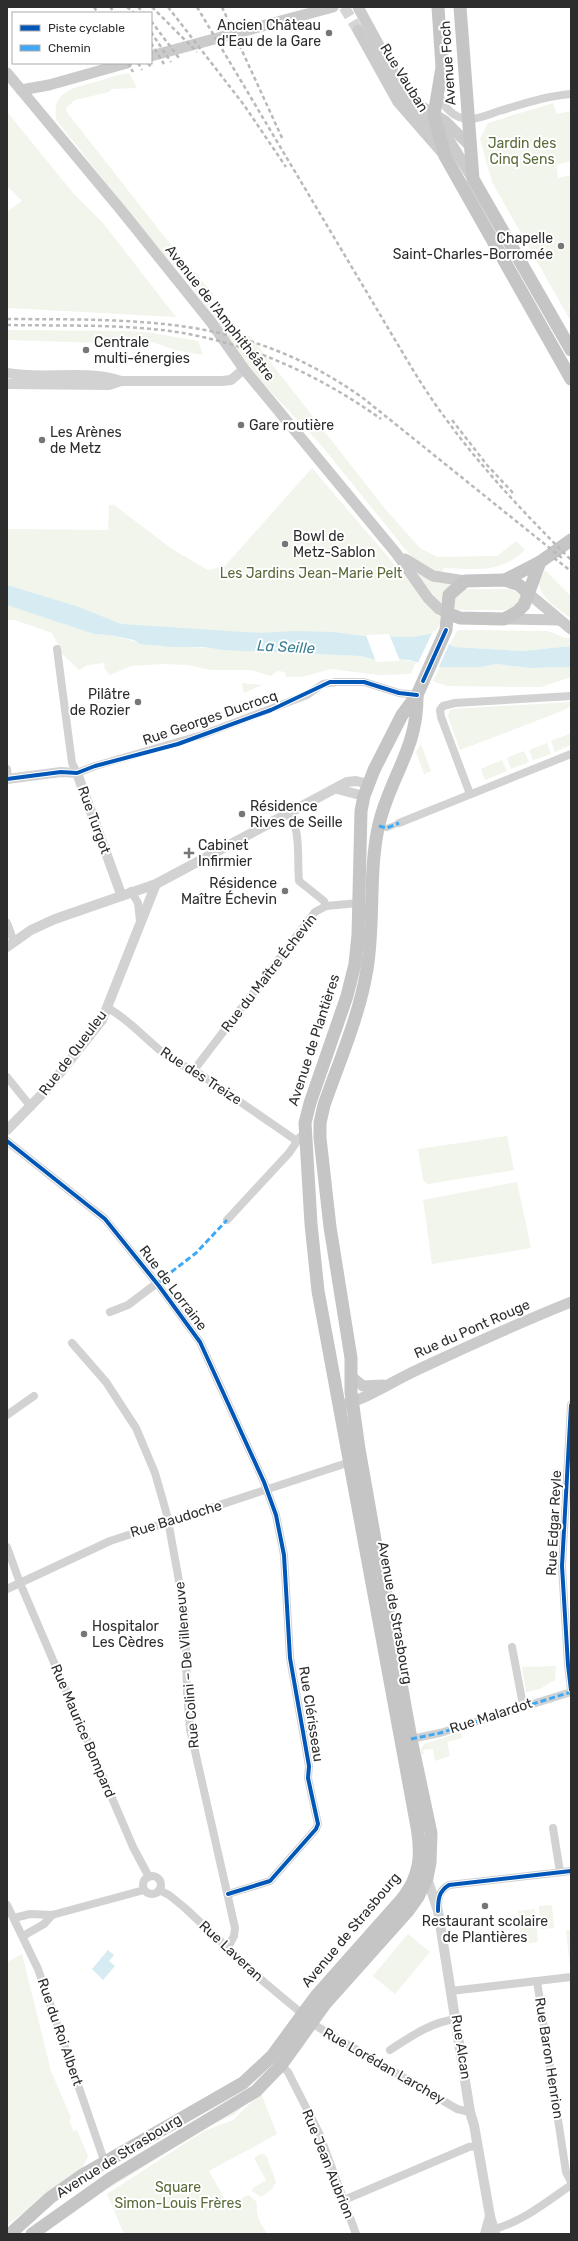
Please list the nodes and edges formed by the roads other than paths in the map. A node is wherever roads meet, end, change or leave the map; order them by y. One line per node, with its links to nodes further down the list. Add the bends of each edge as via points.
1 (333, 7): 6 (main road)
2 (358, 7): 12 (main road, Rue Vauban)
3 (438, 7): 10 (main road, Avenue Foch, via 442,67)
4 (460, 7): 14 (main road, Avenue Foch)
5 (358, 30): 17 (main road, Rue Vauban, via 398,102)
6 (152, 56)
7 (123, 64): 9 (main road, via 49,85)
8 (7, 74): 9 (main road, Avenue de l'Amphithéâtre)
9 (21, 90): 20 (main road, Avenue de l'Amphithéâtre, via 211,322)
10 (439, 90): 13 (main road, Avenue Foch); 14 (street, Avenue Foch, via 440,99 448,110)
11 (571, 94): 14 (street, via 551,95)
12 (407, 98): 13 (main road, Rue Vauban); 15 (main road, Rue Vauban, via 413,108)
13 (434, 115): 15 (main road, Avenue Foch); 16 (main road, Rue Vauban, via 452,127); 18 (main road)
14 (468, 119): 16 (main road)
15 (440, 136): 17 (main road, Avenue Foch)
16 (470, 147): 18 (main road)
17 (445, 156): 22 (main road, Avenue Foch)
18 (473, 179): 19 (main road)
19 (571, 350)
20 (244, 368): 23 (street, via 231,380 222,382); 26 (main road, Avenue de l'Amphithéâtre)
21 (7, 373): 23 (street, via 109,376)
22 (571, 379)
23 (121, 381): 24 (street, via 109,386)
24 (7, 384)
25 (571, 540): 27 (main road)
26 (396, 553): 29 (main road, Avenue de l'Amphithéâtre, via 426,574); 31 (main road, Avenue de l'Amphithéâtre, via 428,598 440,609)
27 (540, 562): 28 (main road); 30 (main road)
28 (505, 580): 29 (main road); 30 (main road, via 519,585)
29 (465, 581): 31 (main road, via 450,595)
30 (528, 593): 32 (main road, via 521,609); 33 (main road)
31 (454, 616): 32 (main road); 36 (main road, Avenue de Plantières)
32 (504, 619): 33 (main road)
33 (560, 620): 34 (main road)
34 (571, 629)
35 (57, 650): 39 (street, Rue Turgot, via 72,763)
36 (417, 695): 39 (street, Rue Georges Ducrocq, via 399,693 364,682 323,684 306,695 202,735 95,766); 41 (main road, Avenue de Plantières, via 402,715); 43 (main road, Avenue de Plantières, via 417,715 411,743)
37 (571, 696): 42 (street, via 455,703 443,706 440,710 441,717)
38 (571, 754): 42 (street)
39 (77, 774): 40 (street, Rue Georges Ducrocq, via 61,772); 49 (street, Rue Turgot)
40 (7, 775)
41 (367, 790): 43 (main road); 44 (street, via 337,789); 50 (main road, Avenue de Plantières, via 361,811)
42 (470, 794): 45 (street)
43 (387, 798): 46 (main road, Avenue de Plantières)
44 (290, 813): 47 (street); 51 (street, via 295,822 300,881)
45 (399, 823): 46 (street, via 387,828)
46 (379, 826): 69 (main road, Avenue de Plantières, via 374,847 372,922 367,971 320,1123 330,1227)
47 (156, 884): 48 (street); 52 (street, Rue de Queuleu)
48 (132, 891): 49 (street); 52 (street, Rue de Queuleu, via 138,903)
49 (121, 894): 54 (street, via 55,919 31,930)
50 (359, 903): 51 (street, Rue du Maître Échevin); 60 (main road, Avenue de Plantières, via 358,935 351,979)
51 (326, 906): 56 (street, Rue du Maître Échevin, via 311,918)
52 (140, 921): 55 (street, Rue de Queuleu)
53 (7, 923): 54 (street)
54 (10, 944)
55 (108, 1008): 56 (street, Rue des Treize, via 168,1057 181,1066); 58 (street, Rue de Queuleu, via 102,1020)
56 (194, 1070): 60 (street, Rue des Treize)
57 (7, 1077): 58 (street)
58 (31, 1107): 59 (street, Rue de Queuleu)
59 (7, 1130)
60 (301, 1138): 62 (street); 63 (main road, Avenue de Plantières)
61 (7, 1141): 65 (street, Rue de Lorraine, via 102,1216)
62 (289, 1153): 63 (street); 64 (street)
63 (305, 1154): 72 (main road, Avenue de Plantières, via 318,1291)
64 (227, 1220)
65 (157, 1283): 67 (street, via 128,1305); 76 (street, Rue de Lorraine, via 200,1342)
66 (571, 1302): 70 (main road, Rue du Pont Rouge, via 486,1337)
67 (110, 1312)
68 (72, 1343): 77 (street, Rue Colini – De Villeneuve, via 106,1382 136,1428 155,1474)
69 (352, 1377): 70 (main road, Rue du Pont Rouge, via 363,1386); 72 (main road, Avenue de Plantières)
70 (386, 1385): 72 (main road, Rue du Pont Rouge)
71 (34, 1396): 74 (street)
72 (346, 1405): 75 (main road, Avenue de Strasbourg); 84 (main road, Avenue de Strasbourg, via 384,1577)
73 (571, 1405): 82 (street, Rue Edgar Reyle, via 562,1566)
74 (7, 1415)
75 (350, 1462): 76 (street, Rue Baudoche); 102 (main road, Avenue de Strasbourg, via 417,1824 420,1859 409,1891)
76 (267, 1489): 77 (street, Rue Baudoche); 92 (street, Rue Clérisseau, via 283,1549 290,1658 309,1766 308,1778 318,1824 270,1881)
77 (168, 1522): 79 (street, Rue Baudoche, via 110,1540); 92 (street, Rue Colini – De Villeneuve, via 185,1614 190,1728)
78 (7, 1547): 79 (street, Rue Maurice Bompard)
79 (20, 1583): 80 (street, Rue Baudoche); 88 (street, Rue Maurice Bompard, via 132,1847)
80 (7, 1589)
81 (512, 1647): 83 (street)
82 (571, 1691): 83 (street, Rue Malardot)
83 (523, 1705): 84 (street, Rue Malardot)
84 (411, 1739): 89 (main road, Avenue de Strasbourg, via 431,1833 430,1864)
85 (553, 1828): 87 (street)
86 (571, 1871): 87 (street)
87 (560, 1872): 94 (street, via 449,1885 443,1888 438,1898)
88 (149, 1877): 90 (street, via 144,1881); 91 (street, via 159,1880)
89 (426, 1878): 94 (street, Rue Alcan); 102 (main road, Avenue de Strasbourg, via 418,1897 408,1911)
90 (144, 1890): 91 (street, via 152,1894); 95 (street)
91 (159, 1890): 98 (street, Rue Laveran, via 169,1895)
92 (228, 1894): 98 (street, Rue Colini – De Villeneuve, via 235,1928)
93 (7, 1905): 96 (street, Rue du Roi Albert)
94 (438, 1911): 101 (street, Rue Alcan)
95 (52, 1915): 96 (street, via 30,1914); 97 (street, via 44,1924)
96 (14, 1918): 97 (street, Rue du Roi Albert)
97 (23, 1936): 108 (street, Rue du Roi Albert, via 48,1995)
98 (228, 1947): 102 (street, Rue Laveran)
99 (571, 1977): 100 (street)
100 (537, 1981): 101 (street); 110 (street, Rue Baron Henrion, via 566,2172)
101 (452, 1991): 103 (street, Rue Alcan)
102 (306, 2018): 105 (main road, Avenue de Strasbourg); 106 (street, Rue Lorédan Larchey, via 457,2109)
103 (456, 2019): 104 (street, via 414,2034); 106 (street, Rue Alcan)
104 (390, 2050)
105 (277, 2060): 108 (main road, Avenue de Strasbourg, via 243,2083); 109 (main road, Avenue de Strasbourg, via 256,2091 244,2100); 111 (street, Rue Jean Aubrion, via 288,2072 319,2133)
106 (470, 2112): 107 (street, Rue Alcan)
107 (478, 2146): 111 (street, via 470,2147); 112 (street, Rue Alcan)
108 (105, 2163): 109 (main road); 113 (main road, Avenue de Strasbourg, via 51,2197)
109 (111, 2178): 114 (main road, Avenue de Strasbourg)
110 (571, 2183): 112 (street, via 535,2209)
111 (344, 2200): 115 (street, Rue Jean Aubrion)
112 (492, 2232)
113 (10, 2234)
114 (32, 2234)
115 (356, 2234)

